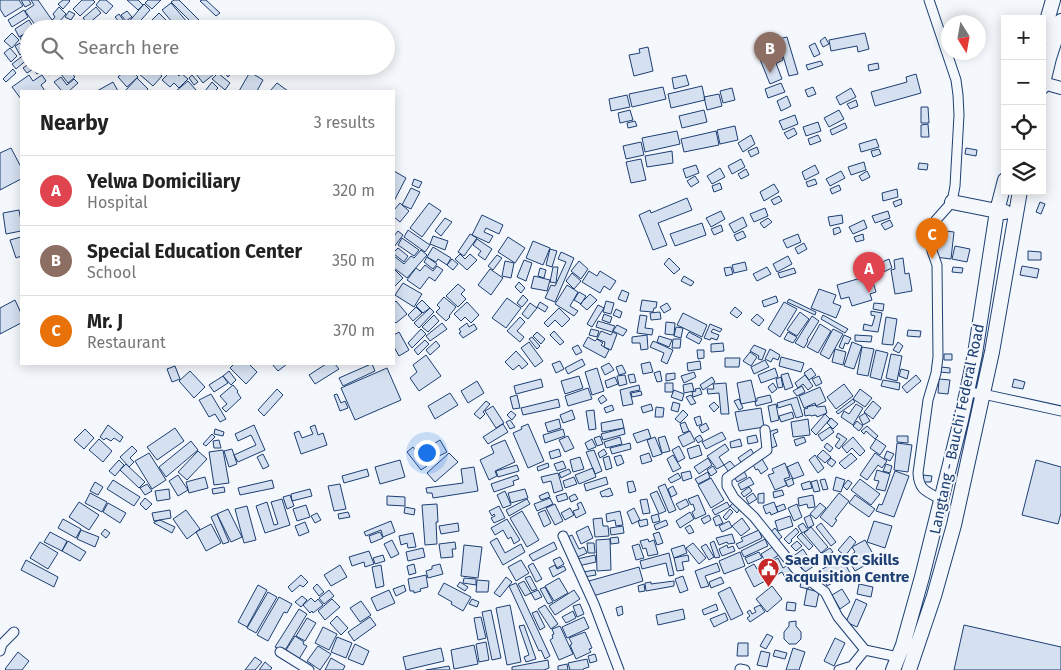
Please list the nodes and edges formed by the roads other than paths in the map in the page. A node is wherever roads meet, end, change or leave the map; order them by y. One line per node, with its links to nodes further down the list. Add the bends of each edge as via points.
1 (929, 0): 10 (street, via 958,94)
2 (1053, 0): 4 (main road)
3 (1061, 21): 5 (main road)
4 (1046, 24)
5 (1046, 72)
6 (1046, 86): 7 (main road)
7 (1061, 88)
8 (1001, 195): 11 (main road)
9 (1019, 195): 12 (main road, Langtang - Bauchi Federal Road)
10 (952, 202): 11 (main road); 17 (street, via 936,220 932,252 937,265 938,357 928,400 918,473 922,489)
11 (997, 211): 12 (main road); 13 (main road)
12 (1016, 212): 14 (main road, Langtang - Bauchi Federal Road)
13 (967, 392): 14 (street); 17 (main road)
14 (983, 394): 15 (street); 29 (main road, Langtang - Bauchi Federal Road, via 954,525)
15 (1061, 411)
16 (765, 430): 20 (street, via 767,450 727,478 727,486 799,573 825,592 838,616)
17 (941, 500): 23 (main road)
18 (563, 536): 26 (street)
19 (14, 632): 21 (street, via 2,644)
20 (865, 650): 23 (street); 24 (street)
21 (0, 651)
22 (280, 652): 25 (street)
23 (898, 656): 28 (main road)
24 (851, 668): 27 (street)
25 (309, 670)
26 (619, 670)
27 (839, 670)
28 (893, 670)
29 (909, 670)

